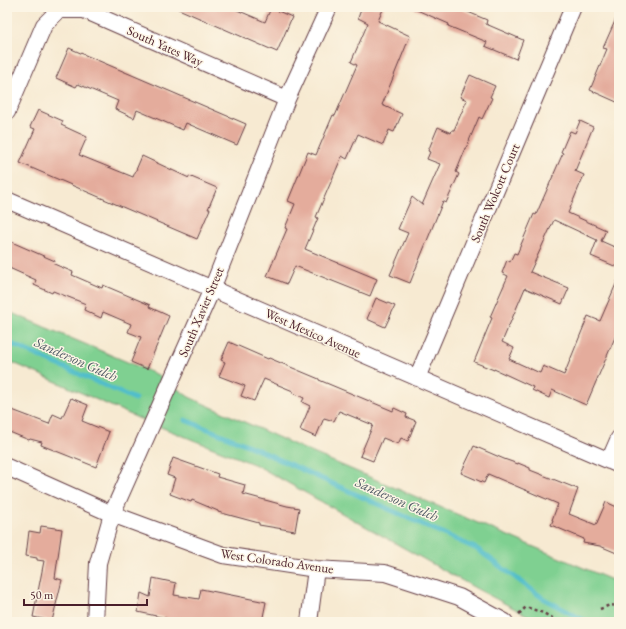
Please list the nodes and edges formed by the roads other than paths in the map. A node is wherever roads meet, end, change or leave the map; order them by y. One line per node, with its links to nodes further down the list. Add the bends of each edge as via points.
1 (329, 7): 3 (street, South Xavier Street)
2 (570, 8): 7 (street, South Wolcott Court)
3 (287, 99): 4 (street, South Yates Way, via 84,10 59,10 44,25); 6 (street, South Xavier Street)
4 (7, 112)
5 (7, 200): 6 (street, West Mexico Avenue)
6 (212, 289): 7 (street, West Mexico Avenue); 11 (street, South Xavier Street)
7 (417, 378): 9 (street, West Mexico Avenue)
8 (619, 438): 9 (street)
9 (614, 463)
10 (7, 466): 11 (street, West Colorado Avenue)
11 (112, 514): 12 (street, West Colorado Avenue, via 223,555); 14 (street, South Xavier Street, via 98,563)
12 (316, 569): 13 (street, West Colorado Avenue, via 385,573 459,597); 15 (street)
13 (511, 619)
14 (95, 622)
15 (309, 622)

